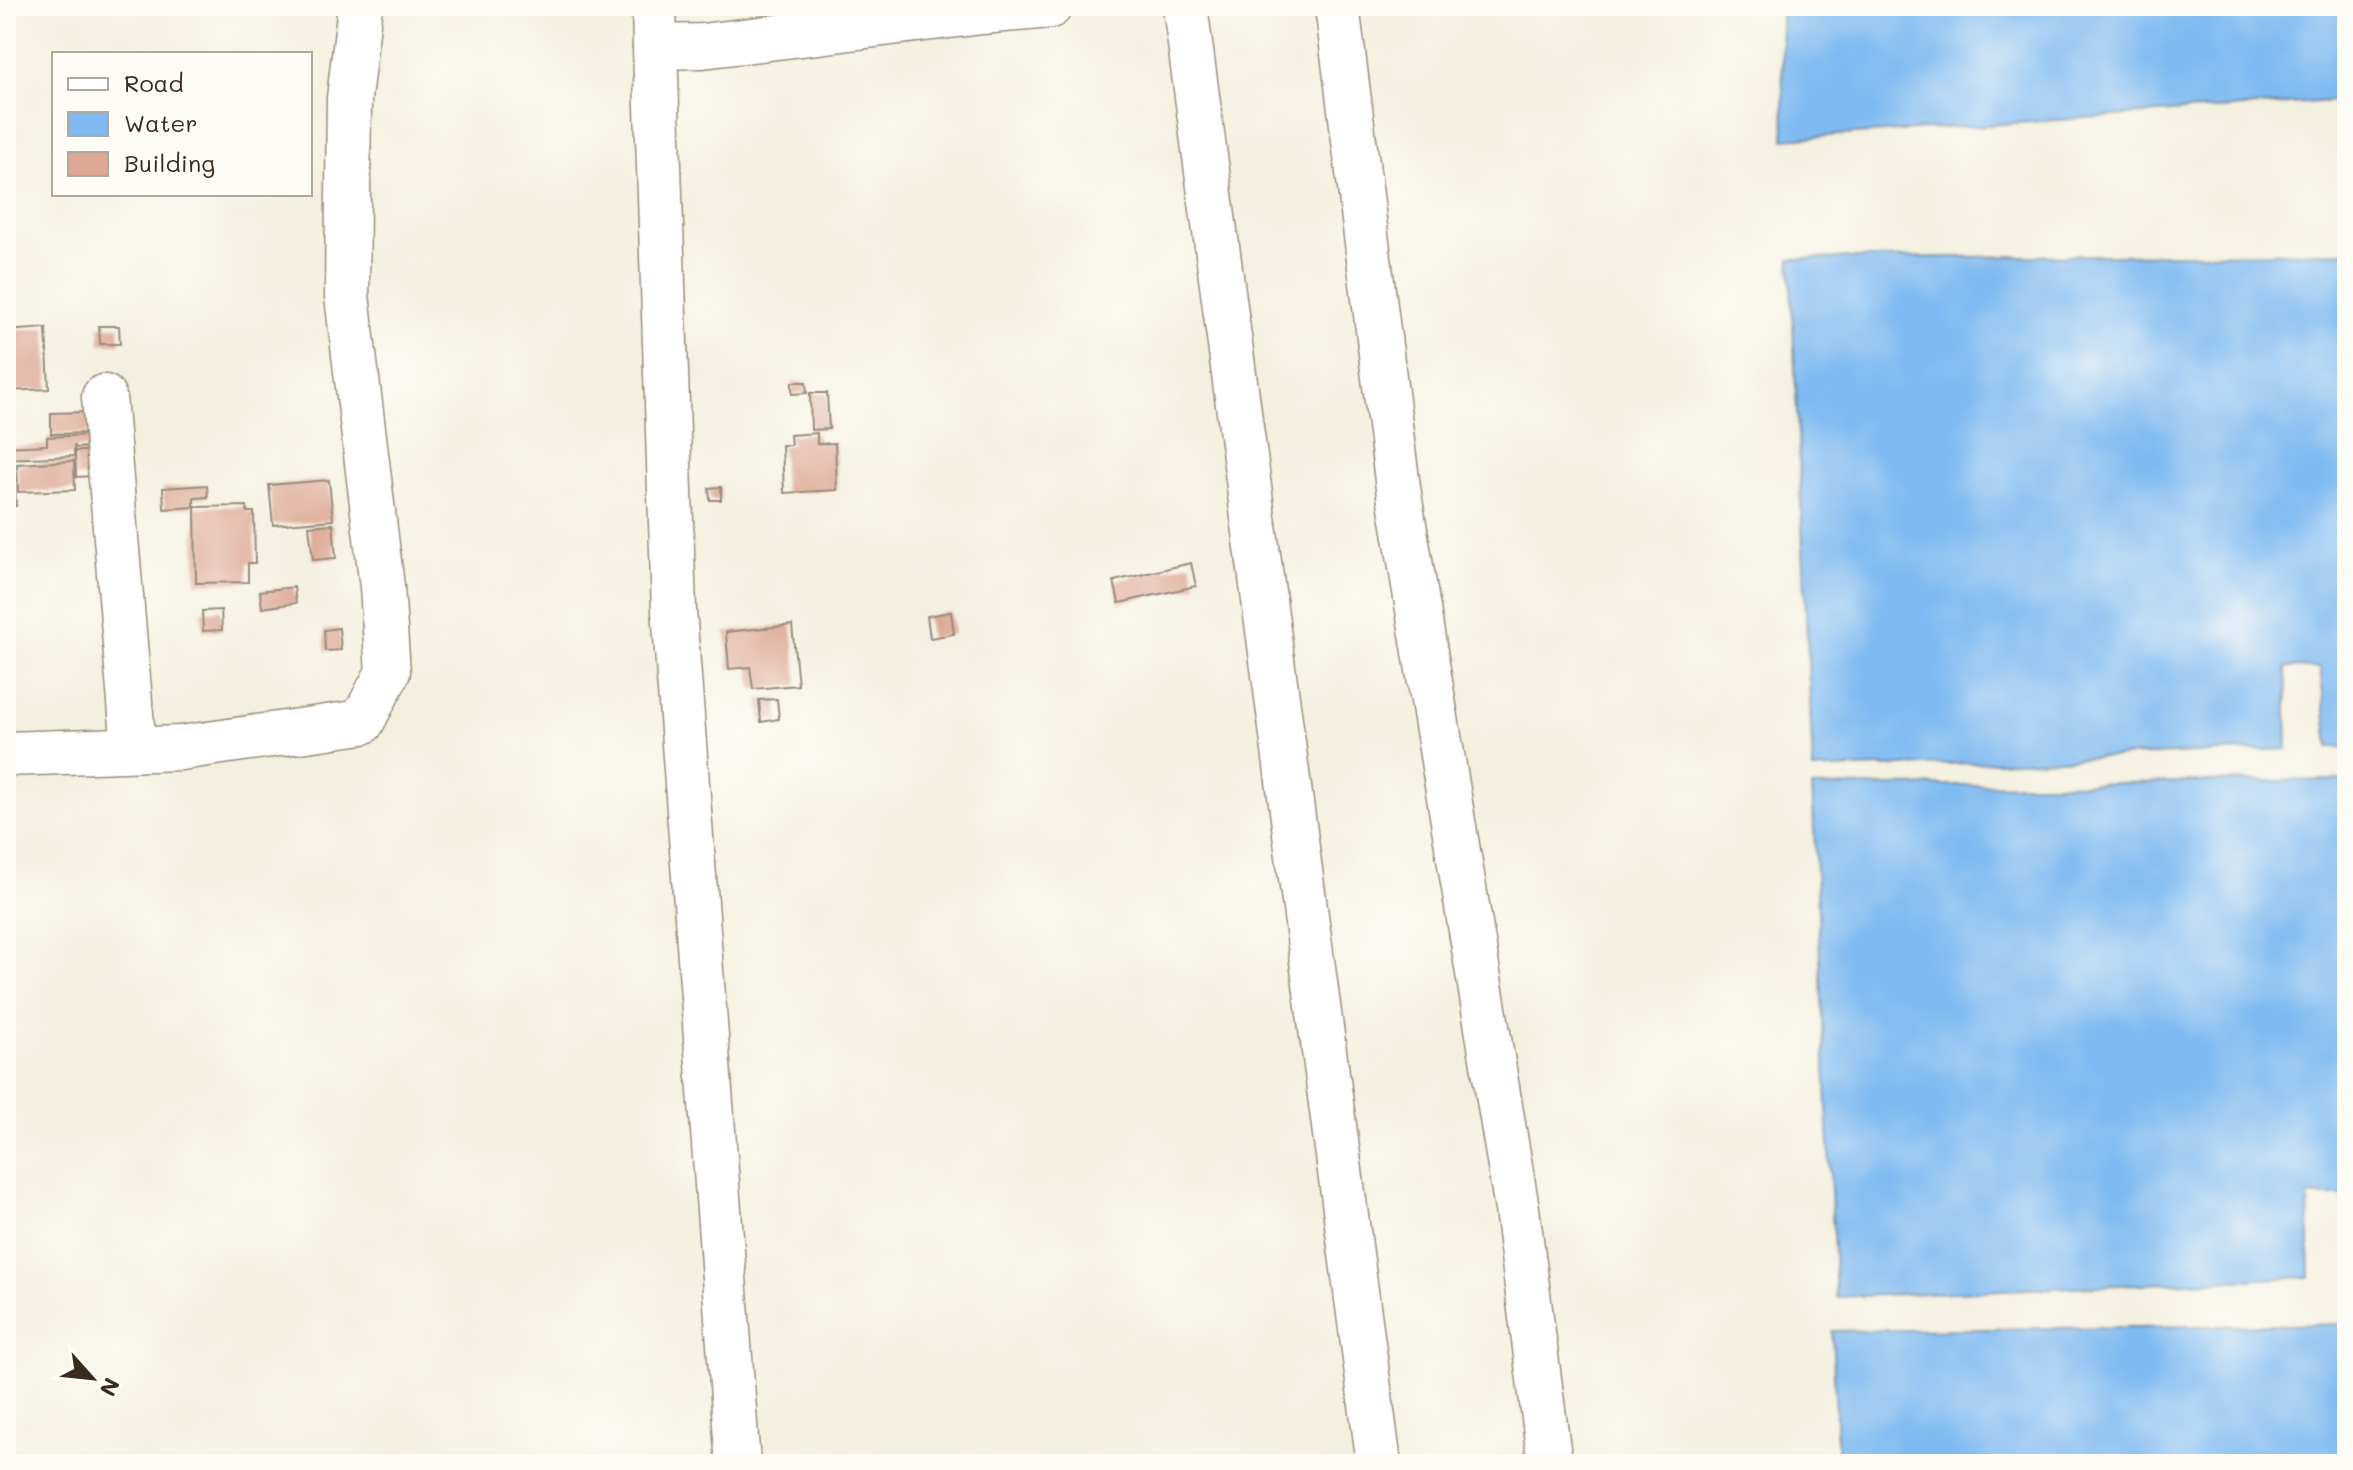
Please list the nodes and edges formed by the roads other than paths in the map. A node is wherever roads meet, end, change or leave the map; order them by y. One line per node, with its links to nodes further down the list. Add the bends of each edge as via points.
1 (360, 6): 7 (street, via 349,98 347,296 388,672 362,722 180,748)
2 (1050, 6): 5 (street, via 702,46)
3 (1185, 6): 10 (street)
4 (1337, 6): 11 (street, via 1398,488 1517,1209)
5 (654, 26): 9 (street, via 674,610)
6 (104, 397): 7 (street)
7 (134, 749): 8 (street)
8 (6, 754)
9 (738, 1464)
10 (1379, 1464)
11 (1550, 1464)

